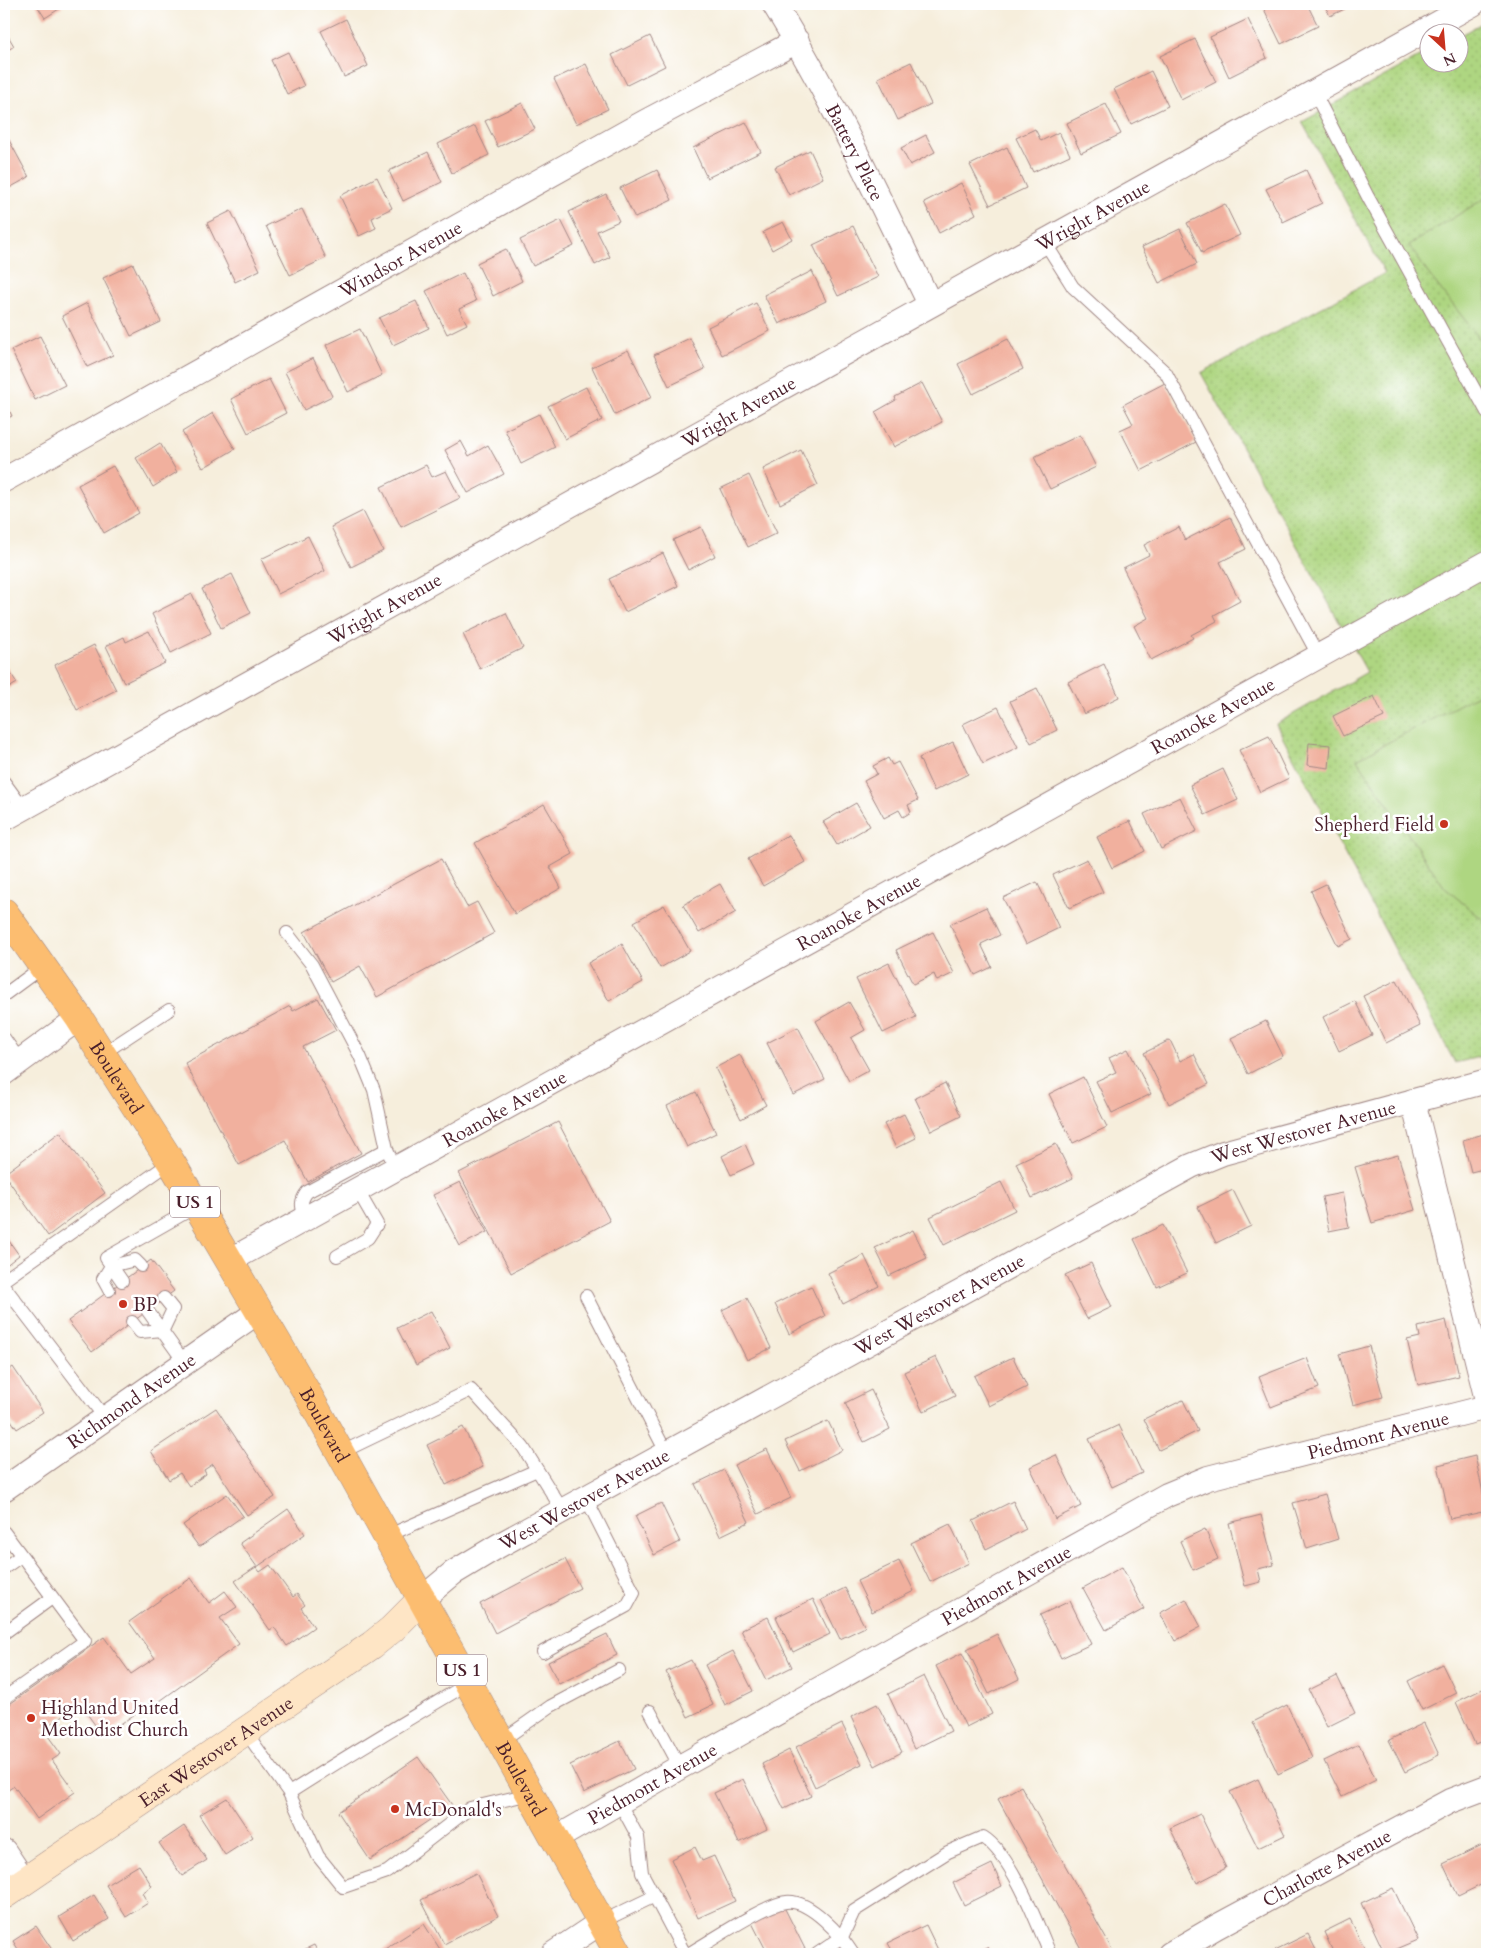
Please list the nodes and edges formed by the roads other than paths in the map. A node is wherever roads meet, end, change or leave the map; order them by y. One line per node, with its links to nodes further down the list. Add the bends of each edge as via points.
1 (774, 4): 3 (street, Battery Place)
2 (1473, 4): 4 (street, Wright Avenue)
3 (797, 41): 6 (street, Battery Place); 8 (street, Windsor Avenue)
4 (1314, 92): 5 (street, Wright Avenue); 7 (lane)
5 (1044, 241): 6 (street, Wright Avenue); 10 (lane, via 1073,287 1166,373)
6 (930, 304): 12 (street, Wright Avenue)
7 (1487, 412)
8 (4, 480)
9 (1487, 563): 10 (street, Roanoke Avenue)
10 (1319, 657): 24 (street, Roanoke Avenue)
11 (4, 782): 12 (lane)
12 (13, 813)
13 (4, 912): 15 (main road, Boulevard / US 1)
14 (287, 933): 24 (lane, via 312,965 360,1056 374,1090)
15 (42, 967): 16 (lane); 18 (main road, Boulevard / US 1)
16 (4, 995)
17 (169, 1010): 20 (lane)
18 (79, 1018): 20 (main road, Boulevard / US 1); 21 (street)
19 (4, 1038): 21 (lane)
20 (102, 1054): 25 (main road, Boulevard / US 1)
21 (12, 1067)
22 (1487, 1081): 23 (street, West Westover Avenue)
23 (1413, 1101): 44 (street); 48 (street, West Westover Avenue, via 1223,1153 1191,1166)
24 (392, 1159): 26 (street, Roanoke Avenue); 28 (lane, via 308,1192 300,1204)
25 (171, 1162): 27 (main road, Boulevard / US 1); 33 (lane)
26 (358, 1191): 28 (street, Roanoke Avenue); 29 (lane, via 377,1224 368,1238)
27 (197, 1206): 30 (main road, Boulevard / US 1); 31 (lane, via 106,1258)
28 (305, 1219): 30 (street, Roanoke Avenue)
29 (337, 1256)
30 (229, 1261): 40 (main road, Boulevard / US 1)
31 (111, 1266): 32 (lane, via 135,1260); 34 (lane); 36 (lane, via 103,1279)
32 (141, 1266)
33 (4, 1280)
34 (122, 1281)
35 (4, 1286): 46 (lane)
36 (109, 1290)
37 (586, 1296): 48 (lane)
38 (164, 1298): 42 (lane, via 173,1309)
39 (147, 1310): 42 (lane)
40 (259, 1311): 43 (street, Richmond Avenue); 47 (main road, Boulevard / US 1)
41 (132, 1322): 42 (lane, via 140,1332)
42 (162, 1330): 43 (lane)
43 (185, 1362): 46 (street, Richmond Avenue)
44 (1487, 1400)
45 (1487, 1407): 67 (street, Piedmont Avenue, via 1208,1478 1167,1494)
46 (105, 1418): 50 (street, Richmond Avenue)
47 (340, 1453): 49 (lane, via 471,1390 523,1448); 54 (main road, Boulevard / US 1)
48 (667, 1454): 51 (street, West Westover Avenue)
49 (537, 1470): 52 (lane); 54 (lane)
50 (4, 1489)
51 (586, 1498): 52 (street, West Westover Avenue); 60 (lane, via 634,1593 627,1606)
52 (563, 1511): 58 (street, West Westover Avenue, via 462,1567)
53 (4, 1532): 55 (lane)
54 (387, 1536): 58 (main road, Boulevard / US 1)
55 (21, 1556): 56 (lane); 57 (lane)
56 (4, 1568)
57 (52, 1598): 59 (lane); 63 (lane, via 85,1641)
58 (422, 1599): 62 (main road, Boulevard / US 1); 65 (main road, East Westover Avenue, via 372,1645)
59 (4, 1633)
60 (543, 1652)
61 (619, 1670): 66 (lane, via 551,1706)
62 (469, 1683): 66 (main road, Boulevard / US 1); 69 (lane)
63 (4, 1698)
64 (650, 1711): 67 (lane)
65 (245, 1731): 69 (lane); 74 (main road, East Westover Avenue)
66 (501, 1741): 70 (main road, Boulevard / US 1)
67 (680, 1767): 71 (street, Piedmont Avenue)
68 (1487, 1788): 84 (street, Charlotte Avenue, via 1450,1801)
69 (288, 1793): 70 (lane, via 318,1856 343,1887 387,1872 470,1808)
70 (530, 1794): 72 (main road, Boulevard / US 1)
71 (619, 1802): 72 (street, Piedmont Avenue); 75 (lane, via 638,1837 642,1873)
72 (555, 1839): 76 (main road, Boulevard / US 1)
73 (4, 1852): 74 (street)
74 (14, 1888)
75 (655, 1896): 76 (lane); 80 (lane)
76 (601, 1922): 78 (street); 79 (main road, Boulevard / US 1)
77 (842, 1937): 80 (lane, via 808,1908 797,1902 786,1902 764,1910); 81 (lane); 82 (lane); 83 (lane, via 854,1911 948,1852 982,1837 997,1848 1007,1864)
78 (553, 1954)
79 (619, 1954)
80 (686, 1954)
81 (817, 1954)
82 (853, 1954)
83 (1050, 1954)
84 (1170, 1954)

